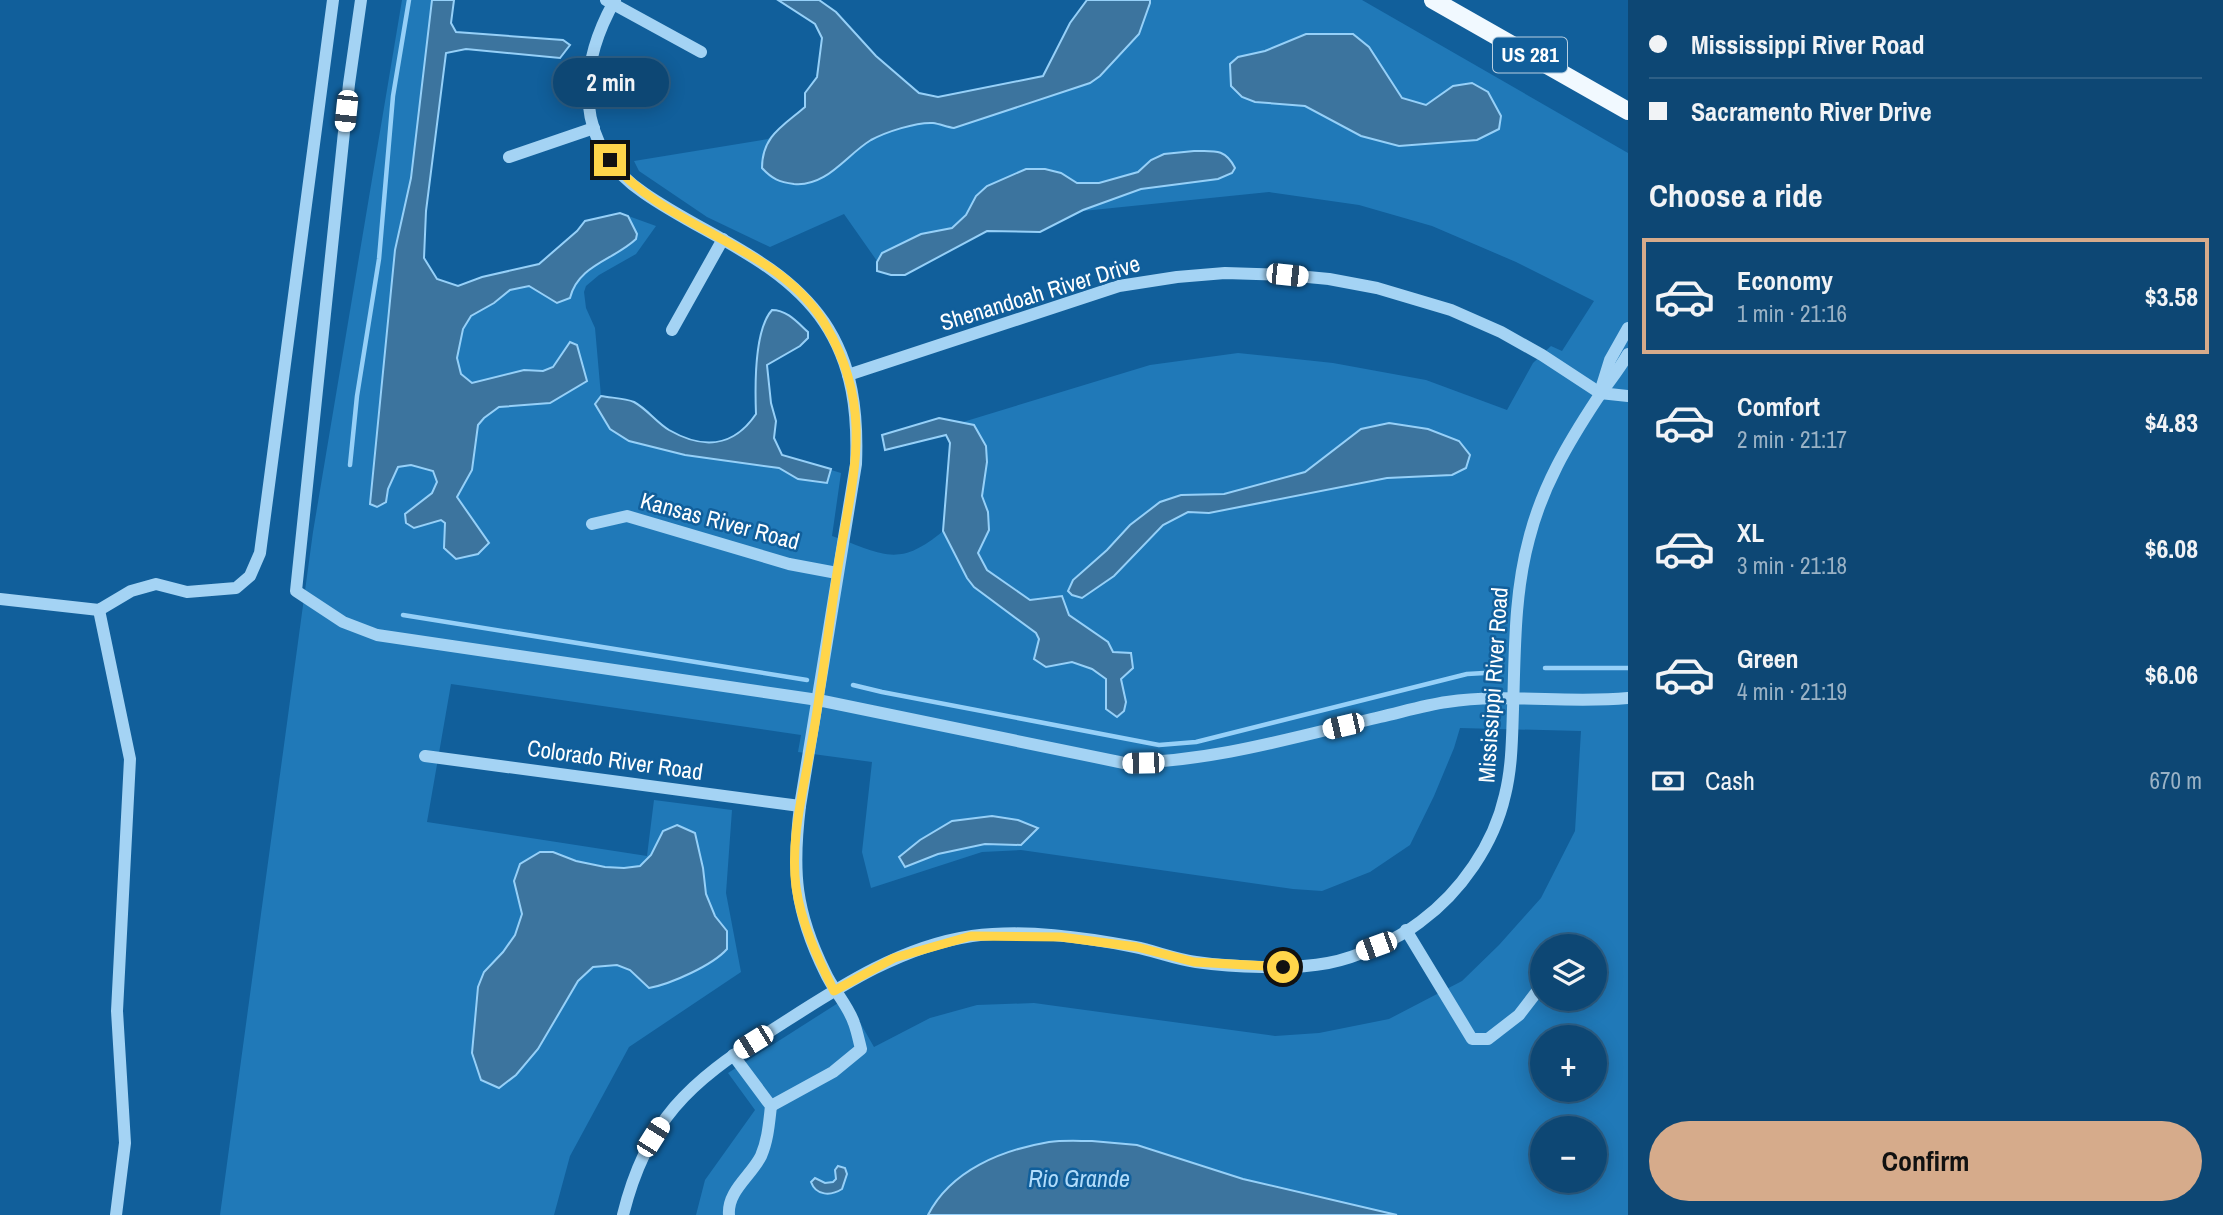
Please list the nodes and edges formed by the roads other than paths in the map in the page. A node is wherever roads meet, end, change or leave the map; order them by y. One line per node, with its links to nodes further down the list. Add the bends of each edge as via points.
1 (333, 0): 19 (street, via 260,553 250,576 236,588 187,592 156,584 131,591)
2 (361, 0): 22 (street, via 296,591 343,622 377,635)
3 (1433, 0): 6 (main road, US 281)
4 (611, 1): 5 (street); 7 (street, via 588,77 588,107)
5 (701, 52)
6 (1628, 111)
7 (594, 128): 8 (street); 9 (street, via 610,160 631,183)
8 (509, 157)
9 (723, 239): 11 (street); 13 (street, via 794,287 825,324)
10 (1628, 328): 14 (street, Mississippi River Road, via 1609,360)
11 (672, 330)
12 (1628, 354): 14 (street, Mississippi River Road)
13 (848, 374): 14 (street, Shenandoah River Drive, via 1119,286 1225,273 1329,279 1451,310 1532,349); 17 (street, via 857,423 856,464)
14 (1601, 393): 15 (street); 20 (street, Mississippi River Road, via 1547,483 1529,539 1516,607)
15 (1628, 396)
16 (592, 524): 17 (street, Kansas River Road, via 627,516 789,564)
17 (837, 573): 22 (street)
18 (0, 599): 19 (street)
19 (99, 610): 30 (street, via 130,759 117,1011 125,1143)
20 (1513, 698): 21 (street); 22 (street, via 1448,702 1212,756 1124,763); 25 (street, Mississippi River Road, via 1505,797 1492,832 1475,866 1449,896)
21 (1628, 698)
22 (818, 699): 24 (street)
23 (425, 756): 24 (street, Colorado River Road)
24 (800, 806): 26 (street, via 795,849 799,905)
25 (1406, 930): 26 (street, Mississippi River Road, via 1330,963 1283,967 1194,962 1137,947 1061,937 971,936 894,958); 27 (street, via 1472,1039 1488,1039)
26 (834, 991): 28 (street, Mississippi River Road); 29 (street, via 854,1021 861,1049 834,1072)
27 (1530, 1001)
28 (733, 1055): 29 (street); 31 (street, Mississippi River Road, via 664,1119 642,1155)
29 (771, 1106): 32 (street, via 762,1153 737,1188)
30 (116, 1215)
31 (624, 1215)
32 (729, 1215)

